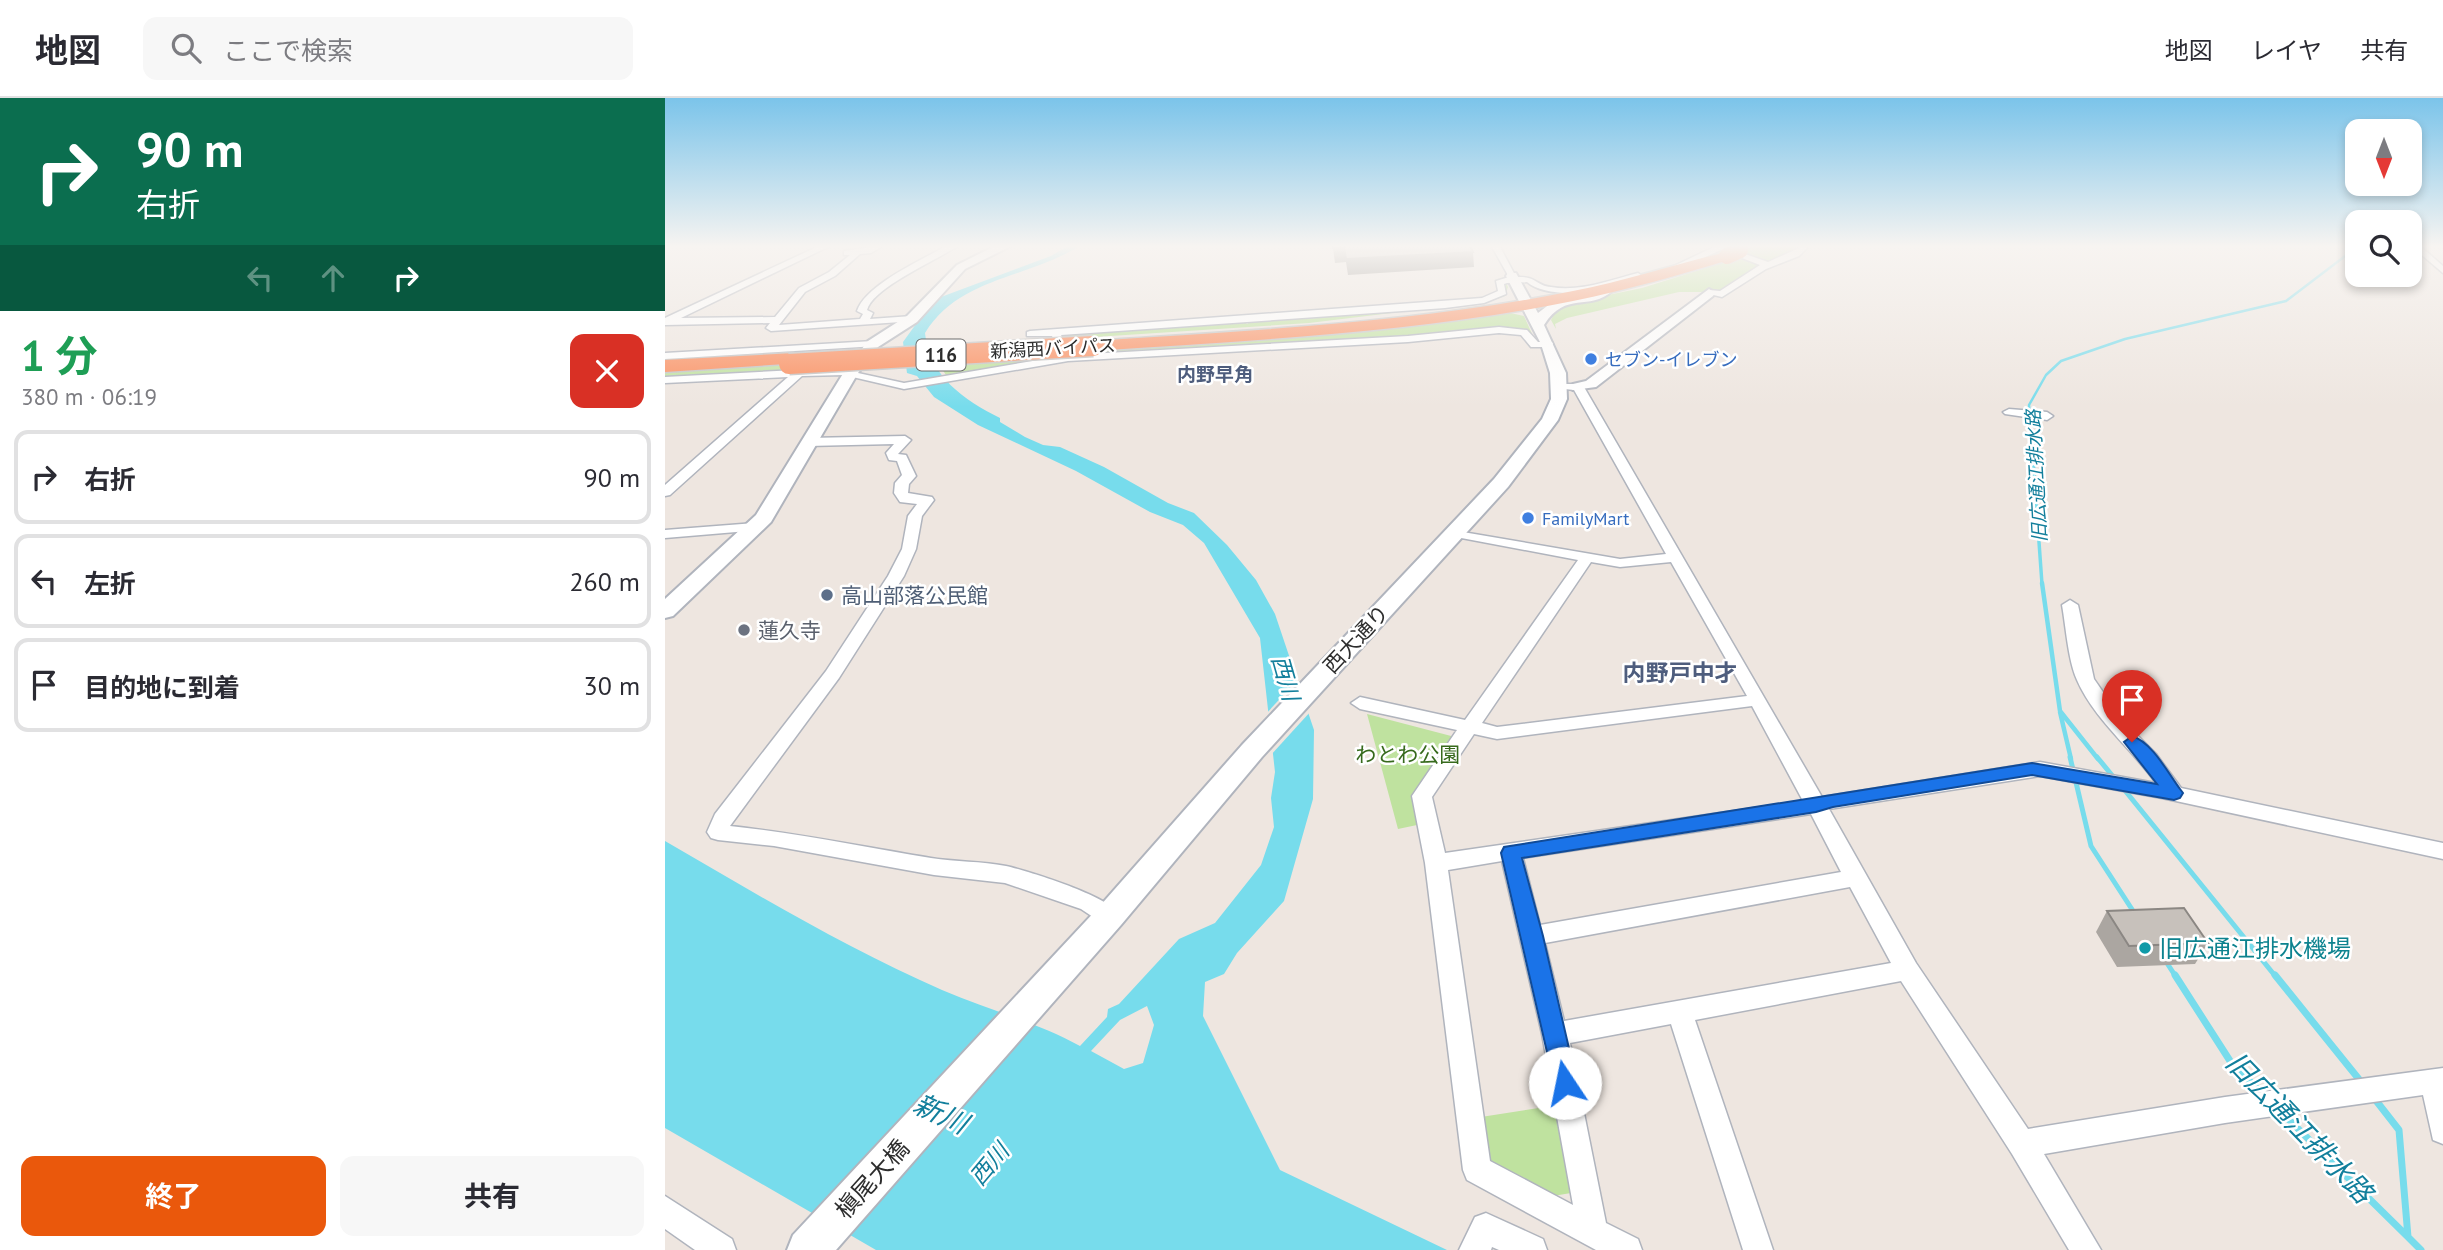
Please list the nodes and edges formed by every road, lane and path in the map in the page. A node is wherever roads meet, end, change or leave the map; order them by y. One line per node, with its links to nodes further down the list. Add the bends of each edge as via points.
1 (715, 299): 13 (street)
2 (795, 299): 12 (street)
3 (867, 299): 14 (street)
4 (931, 299): 11 (street)
5 (1484, 299): 17 (street)
6 (1525, 299): 10 (street, 西大通り)
7 (1555, 299): 10 (highway, 116)
8 (1588, 299): 15 (street, via 1553,306)
9 (1702, 299): 28 (street, via 1591,384)
10 (1527, 303): 15 (street, 西大通り); 24 (highway, 新潟西バイパス / 116, bridge, via 1396,319)
11 (912, 319): 14 (street); 19 (street)
12 (778, 320): 13 (street); 16 (street, via 771,328)
13 (666, 322)
14 (863, 322): 16 (street)
15 (1538, 324): 20 (street, 西大通り)
16 (790, 328): 21 (street)
17 (1055, 333): 18 (street); 23 (street)
18 (1030, 334)
19 (873, 344): 21 (street); 26 (street)
20 (1548, 344): 23 (street, via 1535,345 1524,332 1499,330); 28 (street, 西大通り, via 1558,373)
21 (754, 351): 22 (street)
22 (665, 356)
23 (1068, 358): 26 (street, via 904,386)
24 (794, 365): 25 (highway, 新潟西バイパス / 116); 26 (street); 27 (street); 32 (street)
25 (665, 369)
26 (851, 372): 31 (street)
27 (665, 380)
28 (1569, 386): 34 (street, 西大通り, via 1550,420); 37 (street)
29 (2009, 412): 30 (street)
30 (2047, 416)
31 (808, 442): 33 (street, via 772,507); 49 (street, via 905,440 892,453 902,458 909,475 901,493 905,499 927,500 915,516 909,549 896,576 833,674 722,819 718,832 1006,875 1089,903)
32 (665, 492)
33 (755, 527): 35 (street); 39 (street)
34 (1456, 533): 36 (street); 49 (street, 西大通り, via 1259,744)
35 (665, 534)
36 (1587, 557): 37 (street, via 1620,563); 42 (street)
37 (1676, 557): 40 (street)
38 (2070, 605): 43 (street, via 2085,679 2116,725 2149,759)
39 (665, 611)
40 (1758, 700): 42 (street, via 1497,733); 44 (street)
41 (1360, 703): 42 (street)
42 (1469, 727): 47 (street, via 1422,796)
43 (2168, 792): 44 (street, via 2040,769); 45 (street)
44 (1816, 806): 46 (street); 48 (street)
45 (2443, 851)
46 (1511, 853): 47 (street); 50 (street)
47 (1436, 863): 59 (street, via 1477,1170)
48 (1854, 878): 50 (street); 51 (street)
49 (1110, 916): 53 (street, 西大通り)
50 (1533, 936): 54 (street)
51 (1907, 970): 52 (street); 57 (street)
52 (1679, 1010): 54 (street); 65 (street)
53 (1021, 1014): 62 (street, 槇尾大橋)
54 (1555, 1034): 59 (street)
55 (2436, 1080): 56 (street); 57 (street)
56 (2443, 1130)
57 (2022, 1144): 66 (street)
58 (665, 1211): 61 (street)
59 (1593, 1232): 64 (street)
60 (1475, 1247): 63 (street, via 1486,1228)
61 (721, 1250)
62 (808, 1250)
63 (1532, 1250)
64 (1627, 1250)
65 (1758, 1250)
66 (2086, 1250)

